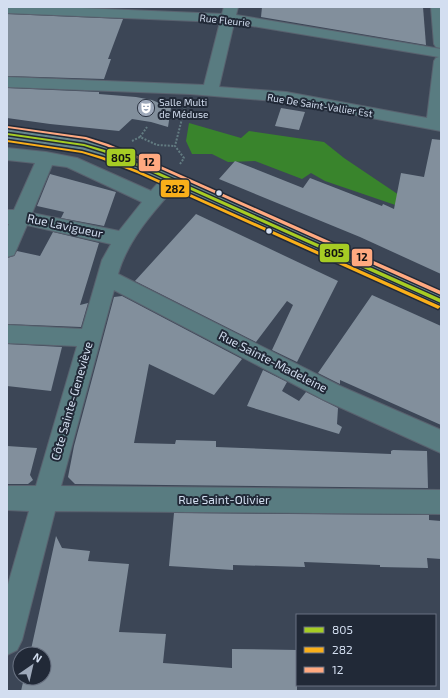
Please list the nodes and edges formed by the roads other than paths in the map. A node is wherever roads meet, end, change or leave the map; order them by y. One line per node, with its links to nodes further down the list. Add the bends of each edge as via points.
1 (7, 9): 3 (street, Rue Fleurie)
2 (439, 9): 4 (street)
3 (229, 12): 5 (street, Rue Fleurie); 8 (street)
4 (441, 44)
5 (441, 53)
6 (441, 61): 9 (street)
7 (7, 82): 8 (street, Rue De Saint-Vallier Est)
8 (210, 91): 9 (street, Rue De Saint-Vallier Est, via 286,98)
9 (438, 125)
10 (7, 134): 13 (main road, via 91,147)
11 (7, 154): 12 (street)
12 (46, 158): 14 (street, via 82,166); 15 (street)
13 (176, 172): 14 (street, Côte Sainte-Geneviève); 19 (main road)
14 (153, 199): 16 (street, Côte Sainte-Geneviève)
15 (14, 217): 16 (street, Rue Lavigueur); 17 (street)
16 (122, 239): 18 (street, Côte Sainte-Geneviève, via 112,260)
17 (7, 250)
18 (108, 278): 21 (street, Côte Sainte-Geneviève); 22 (street, Rue Sainte-Madeleine, via 332,393)
19 (441, 301)
20 (7, 334): 21 (street)
21 (89, 338): 24 (street, Côte Sainte-Geneviève)
22 (441, 442)
23 (7, 498): 24 (street, Rue Saint-Olivier)
24 (45, 499): 25 (street, Rue Saint-Olivier); 26 (street, Côte Sainte-Geneviève)
25 (441, 502)
26 (7, 640)

